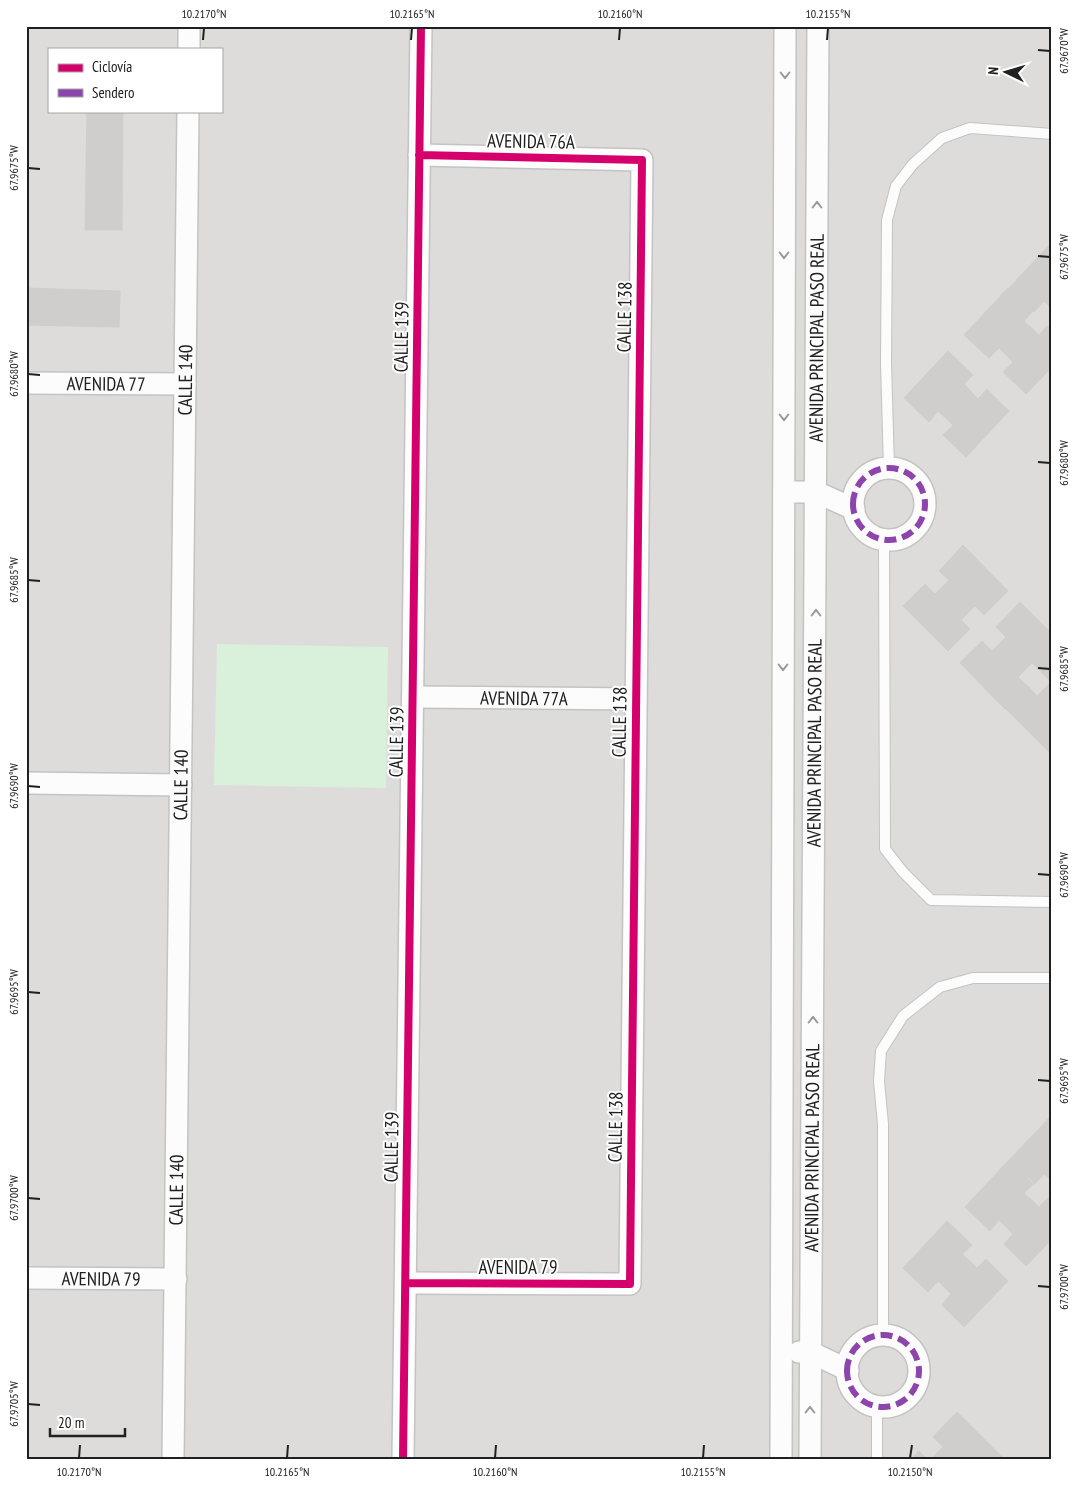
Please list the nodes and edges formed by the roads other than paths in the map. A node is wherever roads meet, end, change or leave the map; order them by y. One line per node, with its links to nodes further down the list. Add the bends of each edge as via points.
1 (189, 26): 5 (street)
2 (421, 26): 8 (street, CALLE 139)
3 (785, 26): 13 (street, AVENIDA PRINCIPAL PASO REAL, one-way to 13)
4 (818, 26): 14 (street, AVENIDA PRINCIPAL PASO REAL, one-way to 4)
5 (189, 48)
6 (188, 112): 11 (street, CALLE 140)
7 (1052, 134): 12 (lane, via 970,128 942,138 913,164 896,186 887,220)
8 (419, 155): 9 (street, AVENIDA 76A); 17 (street, CALLE 139)
9 (642, 160): 18 (street, CALLE 138)
10 (26, 383): 11 (street, AVENIDA 77)
11 (185, 384): 20 (street, CALLE 140)
12 (889, 468): 15 (street, via 867,476 859,485 854,496); 16 (street, via 912,476 920,485 925,508 916,529 896,540)
13 (784, 492): 14 (street); 28 (street, AVENIDA PRINCIPAL PASO REAL, one-way to 28)
14 (816, 492): 15 (street); 29 (street, AVENIDA PRINCIPAL PASO REAL, one-way to 14)
15 (854, 509): 16 (street, via 864,529)
16 (884, 540): 21 (lane, via 885,849 931,900)
17 (413, 697): 18 (street, AVENIDA 77A); 25 (street, CALLE 139)
18 (636, 699): 26 (street, CALLE 138)
19 (26, 783): 20 (street)
20 (181, 785): 24 (street, CALLE 140)
21 (1052, 902)
22 (1052, 978): 27 (lane, via 973,978 940,987 903,1016 881,1051)
23 (26, 1278): 24 (street, AVENIDA 79)
24 (176, 1279): 32 (street, CALLE 140)
25 (406, 1283): 26 (street, AVENIDA 79); 33 (street, CALLE 139)
26 (630, 1284)
27 (883, 1336): 30 (street, via 871,1337 861,1343 853,1353); 31 (street, via 895,1337 910,1348 918,1363 919,1375 909,1396 889,1407)
28 (781, 1352): 29 (street); 34 (street, AVENIDA PRINCIPAL PASO REAL)
29 (810, 1352): 30 (street); 35 (street, AVENIDA PRINCIPAL PASO REAL, one-way to 29)
30 (848, 1370): 31 (street, via 851,1387 858,1397 866,1404)
31 (878, 1407): 36 (lane)
32 (173, 1459)
33 (404, 1459)
34 (781, 1459)
35 (810, 1459)
36 (877, 1459)

